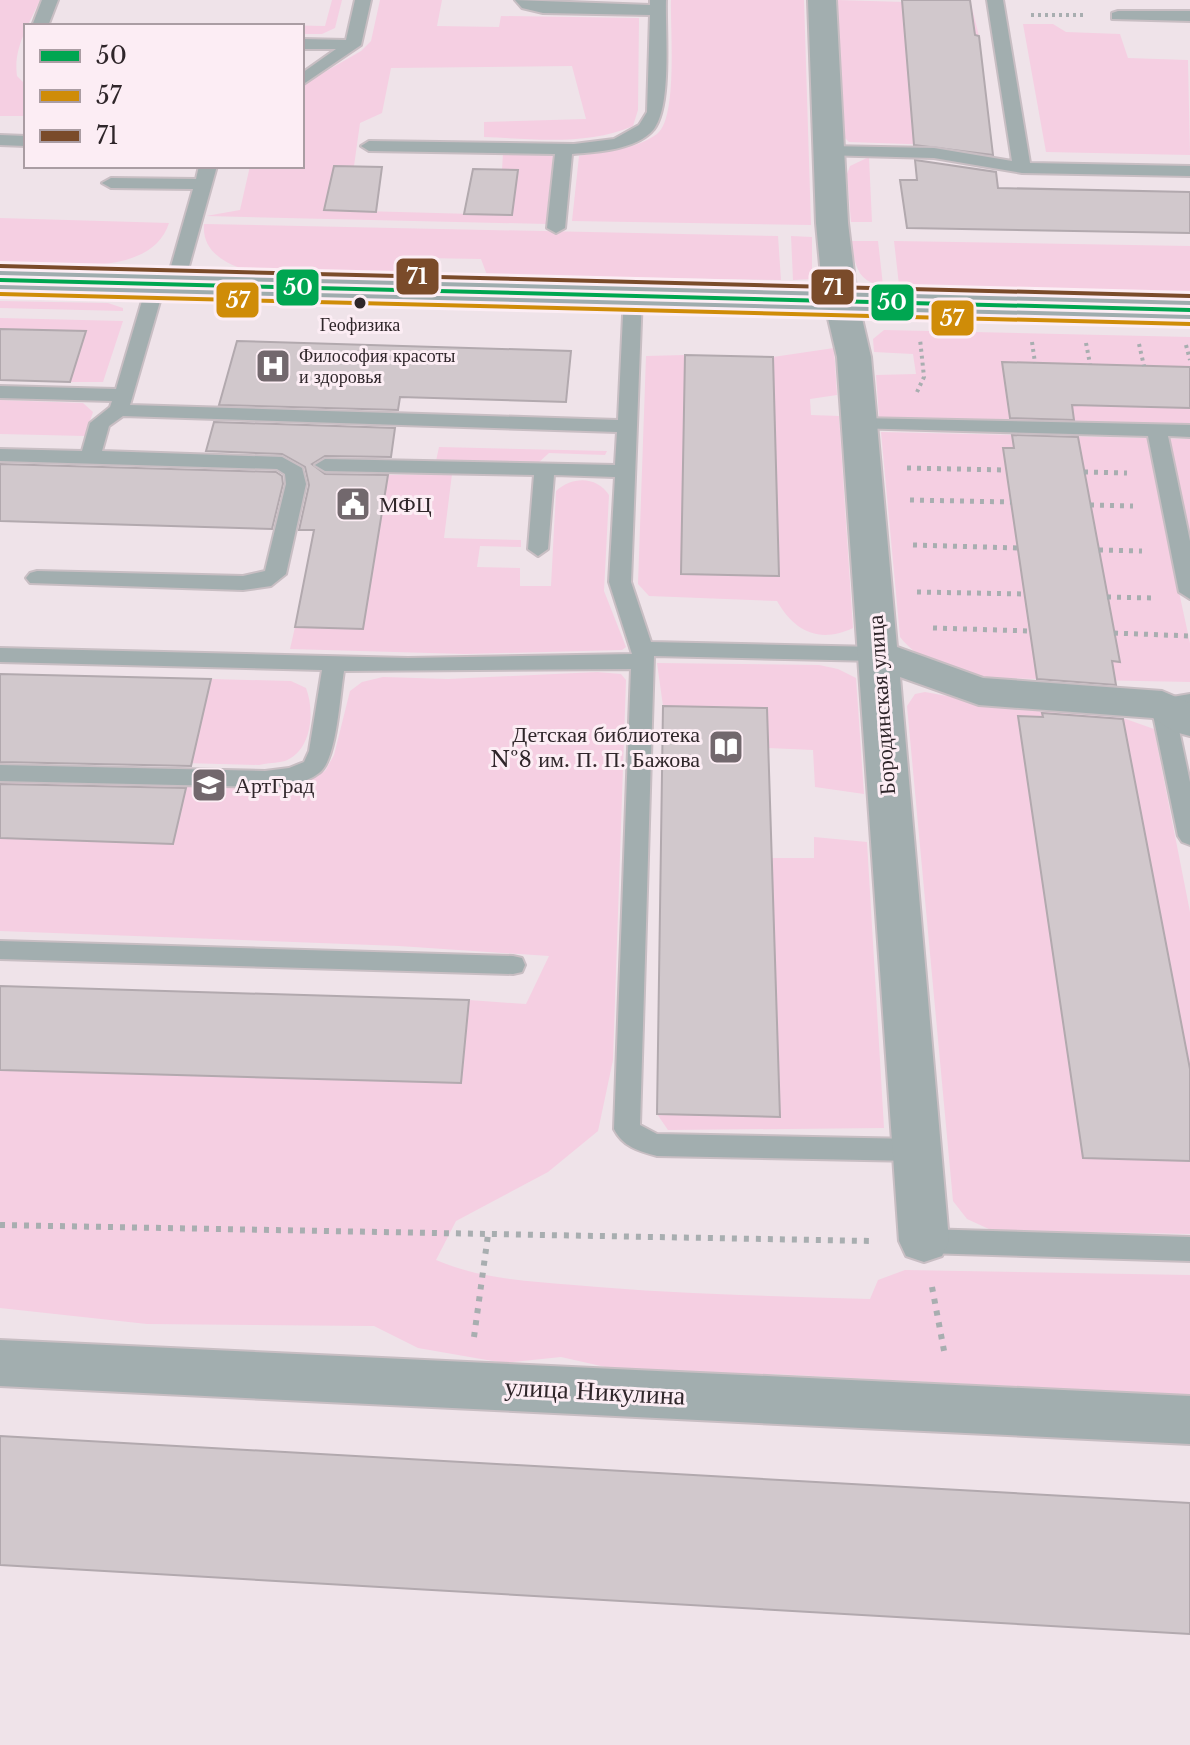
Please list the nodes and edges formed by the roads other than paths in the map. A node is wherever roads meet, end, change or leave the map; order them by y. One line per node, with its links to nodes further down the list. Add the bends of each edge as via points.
1 (50, 0): 9 (lane)
2 (363, 0): 11 (lane)
3 (523, 0): 5 (lane, via 543,8)
4 (822, 0): 17 (street, Бородинская улица)
5 (658, 5): 16 (lane, via 655,112 646,128 618,143)
6 (996, 7): 18 (lane)
7 (1118, 16): 8 (lane)
8 (1190, 16)
9 (41, 24)
10 (304, 44): 11 (lane)
11 (353, 45): 12 (lane)
12 (304, 79)
13 (0, 140): 14 (lane)
14 (24, 141)
15 (369, 146): 16 (lane)
16 (564, 149): 22 (lane)
17 (827, 151): 18 (lane, via 934,153); 26 (street, Бородинская улица)
18 (1022, 168): 19 (lane)
19 (1190, 171)
20 (206, 175): 21 (lane); 24 (lane)
21 (111, 183)
22 (556, 228)
23 (0, 280): 24 (main road)
24 (165, 284): 25 (main road); 29 (lane)
25 (633, 295): 26 (main road); 31 (lane)
26 (841, 302): 27 (main road); 30 (street, Бородинская улица, via 851,332)
27 (1190, 310)
28 (0, 392): 29 (lane)
29 (121, 403): 31 (lane); 35 (lane, via 100,423)
30 (859, 424): 32 (lane); 42 (street, Бородинская улица)
31 (627, 426): 38 (lane)
32 (1157, 430): 33 (lane); 41 (lane)
33 (1190, 431)
34 (0, 455): 35 (lane)
35 (90, 457): 40 (lane, via 282,463 295,472 296,484 275,574 243,583)
36 (325, 465): 37 (lane)
37 (545, 469): 38 (lane); 39 (lane)
38 (625, 471): 44 (lane, via 620,582)
39 (538, 549)
40 (37, 578)
41 (1190, 592)
42 (877, 654): 44 (lane); 46 (street, via 979,691); 51 (street, Бородинская улица)
43 (0, 655): 45 (lane)
44 (643, 655): 45 (lane); 51 (lane, via 627,1129 657,1145)
45 (334, 664): 47 (lane, via 320,751 313,767 293,776)
46 (1181, 710): 48 (lane)
47 (0, 773)
48 (1190, 836)
49 (0, 950): 50 (lane)
50 (513, 965)
51 (915, 1150): 52 (street, Бородинская улица)
52 (924, 1241): 53 (lane)
53 (1190, 1249)
54 (0, 1363): 55 (street, улица Никулина)
55 (1190, 1420)

